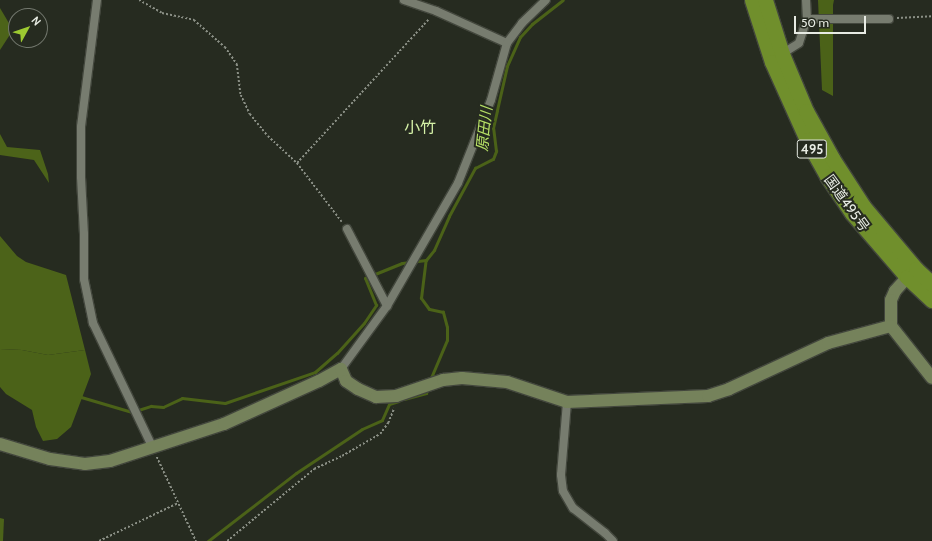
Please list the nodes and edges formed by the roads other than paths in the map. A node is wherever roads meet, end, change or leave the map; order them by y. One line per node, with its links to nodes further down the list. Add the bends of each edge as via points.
1 (97, 0): 21 (street, via 80,127 84,279 93,323)
2 (404, 0): 9 (street)
3 (546, 0): 9 (street)
4 (752, 0): 10 (highway, 国道495号 / 495)
5 (765, 0): 10 (highway, 国道495号 / 495)
6 (806, 0): 7 (street)
7 (808, 19): 8 (street); 10 (street, via 799,43)
8 (889, 19)
9 (507, 42): 15 (street, via 491,100 458,183)
10 (777, 58): 12 (highway, 国道495号 / 495, via 807,140 827,176 852,213)
11 (347, 229): 15 (street)
12 (911, 273): 13 (highway, 国道495号 / 495); 14 (highway, 国道495号 / 495); 16 (street, via 891,300)
13 (932, 284)
14 (932, 300)
15 (387, 306): 17 (street)
16 (891, 326): 18 (street); 19 (street, via 828,343 729,389 708,396)
17 (341, 369): 19 (street, via 346,381 376,397 396,396 443,380 462,378 507,382); 21 (street, via 224,424)
18 (932, 378)
19 (567, 402): 22 (street, via 561,475 563,491 573,508)
20 (0, 444): 21 (street, via 50,459 85,464 110,461)
21 (153, 448)
22 (613, 541)

